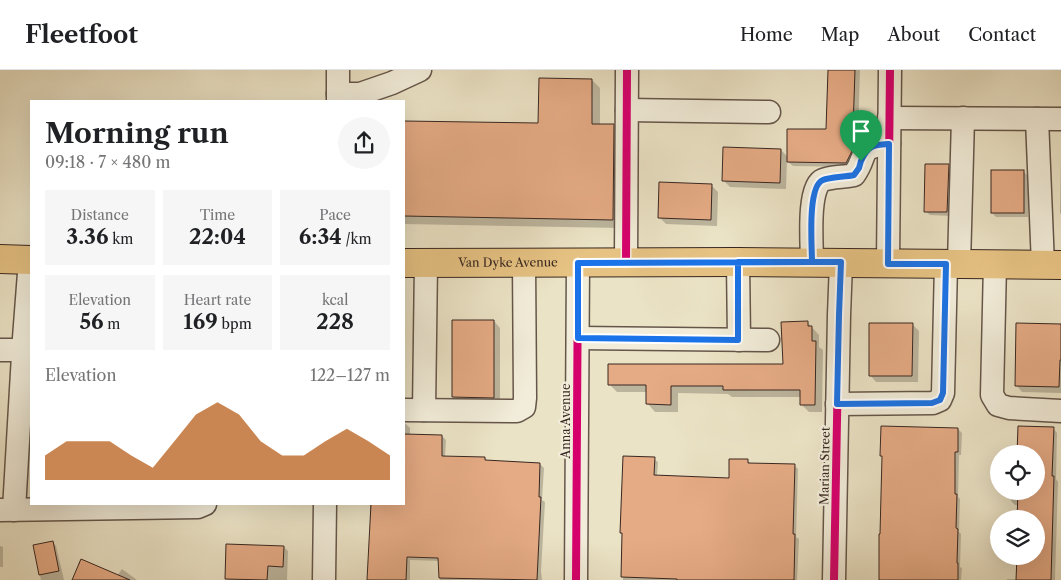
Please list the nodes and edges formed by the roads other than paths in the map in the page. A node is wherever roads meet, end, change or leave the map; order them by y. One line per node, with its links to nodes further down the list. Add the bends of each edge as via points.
1 (338, 70): 5 (street)
2 (420, 70): 5 (street, via 360,94)
3 (628, 70): 6 (street)
4 (890, 70): 8 (street)
5 (338, 98)
6 (627, 110): 7 (street); 15 (street)
7 (769, 112)
8 (889, 118): 9 (street); 12 (street)
9 (963, 118): 10 (street); 23 (street)
10 (1037, 119): 11 (street); 25 (street)
11 (1061, 119)
12 (889, 144): 17 (street, via 870,147 854,175 823,180 816,186 812,197); 22 (street)
13 (0, 259): 14 (main road)
14 (30, 260): 29 (street)
15 (626, 262): 16 (main road, Van Dyke Avenue); 21 (main road, Van Dyke Avenue)
16 (738, 262): 17 (main road, Van Dyke Avenue); 27 (street)
17 (812, 262): 18 (main road, Van Dyke Avenue)
18 (841, 262): 22 (main road, Van Dyke Avenue); 32 (street, Marian Street)
19 (415, 263): 20 (main road, Van Dyke Avenue); 33 (street)
20 (524, 263): 21 (main road, Van Dyke Avenue); 33 (street, via 524,406 517,412)
21 (578, 263): 26 (street, Anna Avenue)
22 (888, 264): 23 (main road, Van Dyke Avenue)
23 (952, 264): 24 (main road, Van Dyke Avenue); 32 (street, via 940,400 932,403)
24 (995, 264): 25 (main road, Van Dyke Avenue); 34 (street, via 992,395 998,404 1009,408)
25 (1052, 265)
26 (578, 338): 27 (street); 39 (street, Anna Avenue)
27 (738, 340): 28 (street)
28 (768, 340)
29 (26, 342): 30 (street); 31 (street)
30 (0, 350)
31 (18, 393): 37 (street)
32 (837, 404): 40 (street, Marian Street)
33 (414, 410)
34 (1061, 411)
35 (203, 505): 37 (street)
36 (325, 505): 38 (street)
37 (7, 510)
38 (324, 580)
39 (576, 580)
40 (834, 580)

